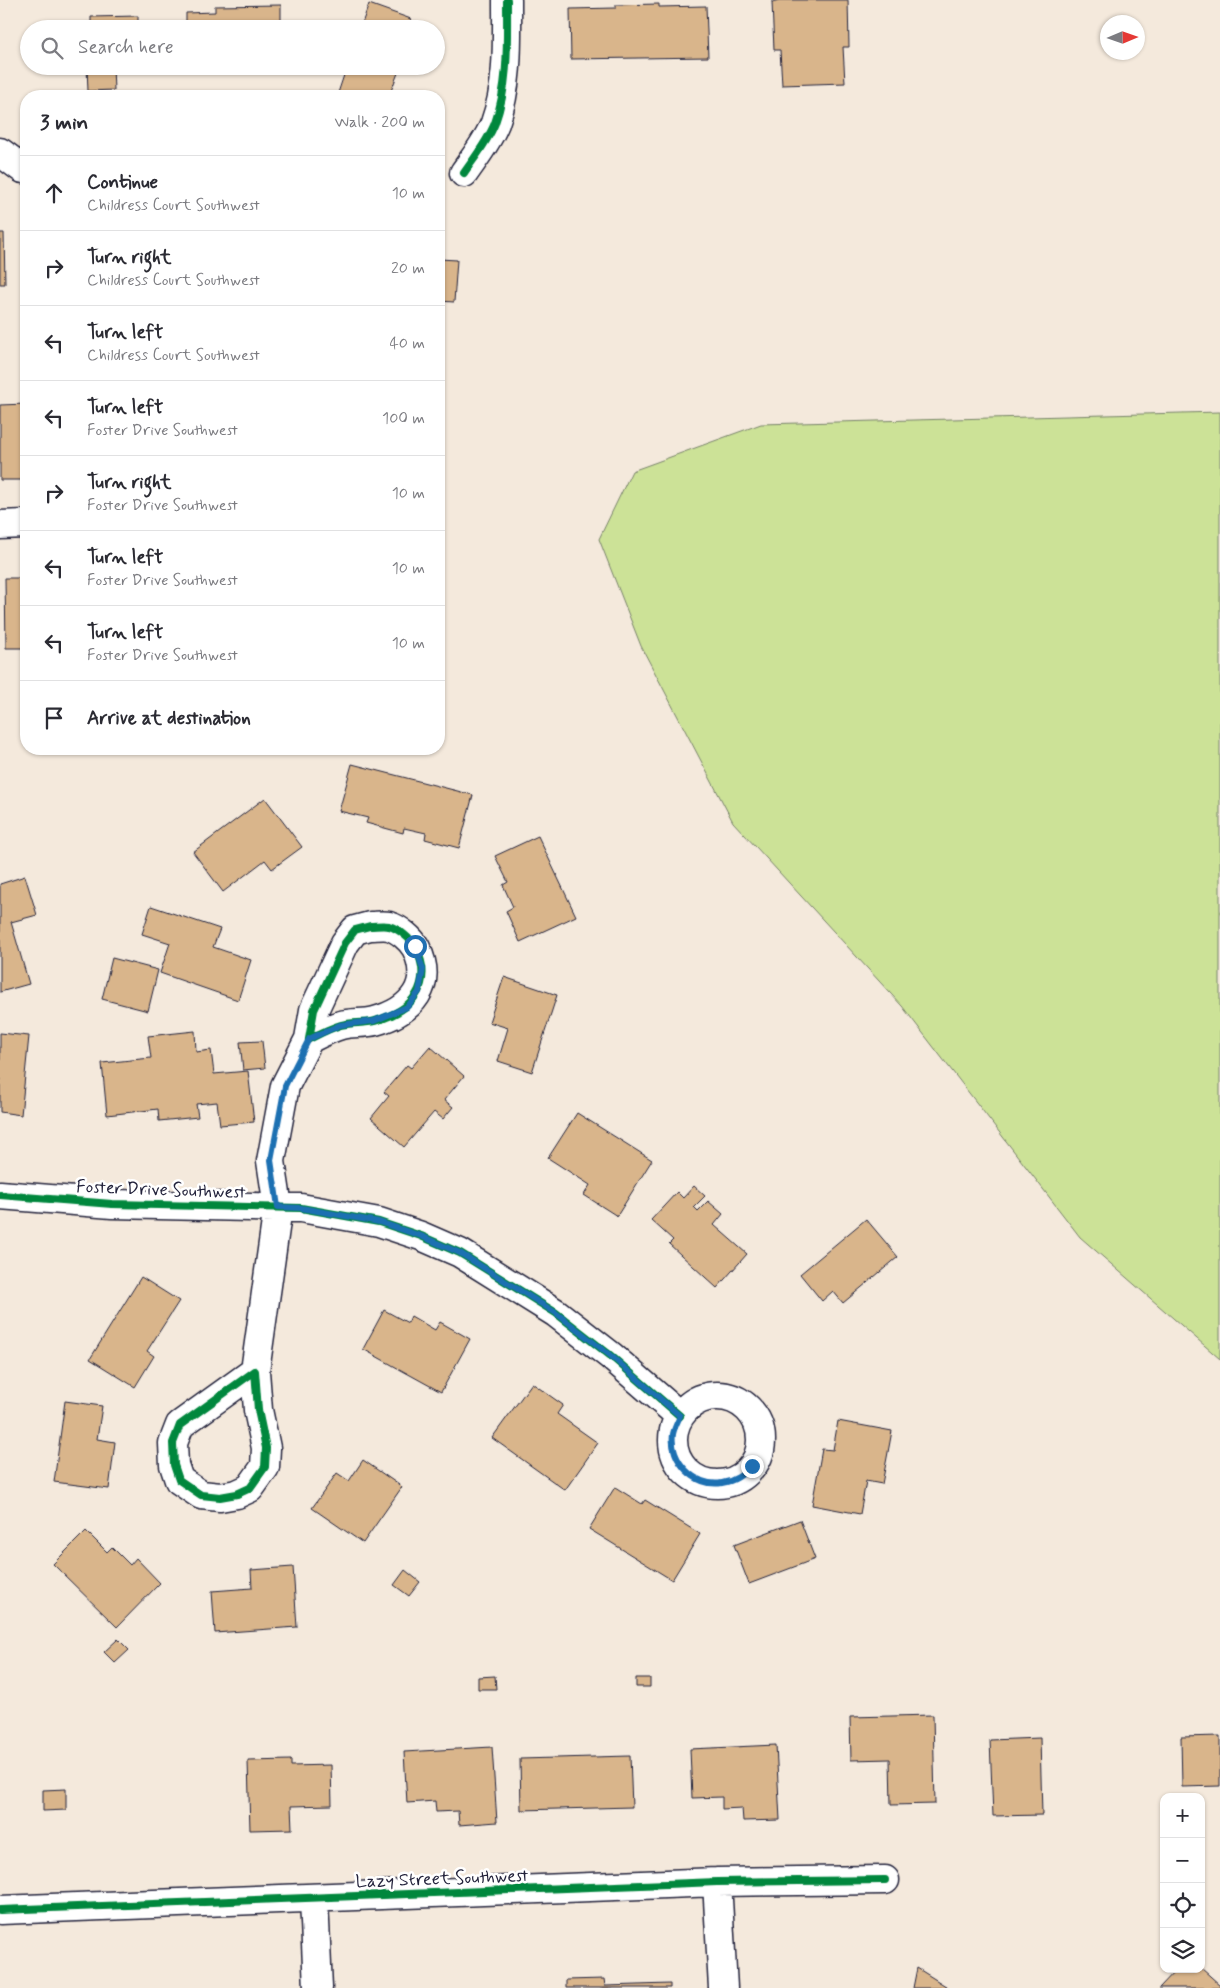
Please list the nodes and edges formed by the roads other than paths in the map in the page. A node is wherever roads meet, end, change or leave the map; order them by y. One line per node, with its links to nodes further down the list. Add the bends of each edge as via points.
1 (507, 0): 4 (street, via 507,55 501,104 485,144)
2 (0, 152): 3 (street)
3 (20, 167)
4 (464, 173)
5 (20, 524): 6 (street)
6 (0, 525)
7 (309, 1039): 7 (street, via 314,1010 345,943 355,930 390,926 405,934 415,946 423,969 419,992 407,1007 374,1021 340,1025); 9 (street, via 285,1086 271,1160)
8 (0, 1195): 9 (street, Foster Drive Southwest, via 112,1204)
9 (278, 1207): 10 (street); 11 (street, Foster Drive Southwest, via 379,1222 460,1253 556,1313)
10 (255, 1371): 10 (street, via 180,1425 172,1443 179,1480 201,1495 220,1497 237,1494 250,1488 265,1466 266,1448 258,1410)
11 (680, 1416)
12 (885, 1880): 13 (street, Lazy Street Southwest)
13 (717, 1882): 14 (street, Lazy Street Southwest); 17 (street)
14 (314, 1898): 15 (street, Lazy Street Southwest); 16 (street)
15 (0, 1910)
16 (318, 1988)
17 (723, 1988)

